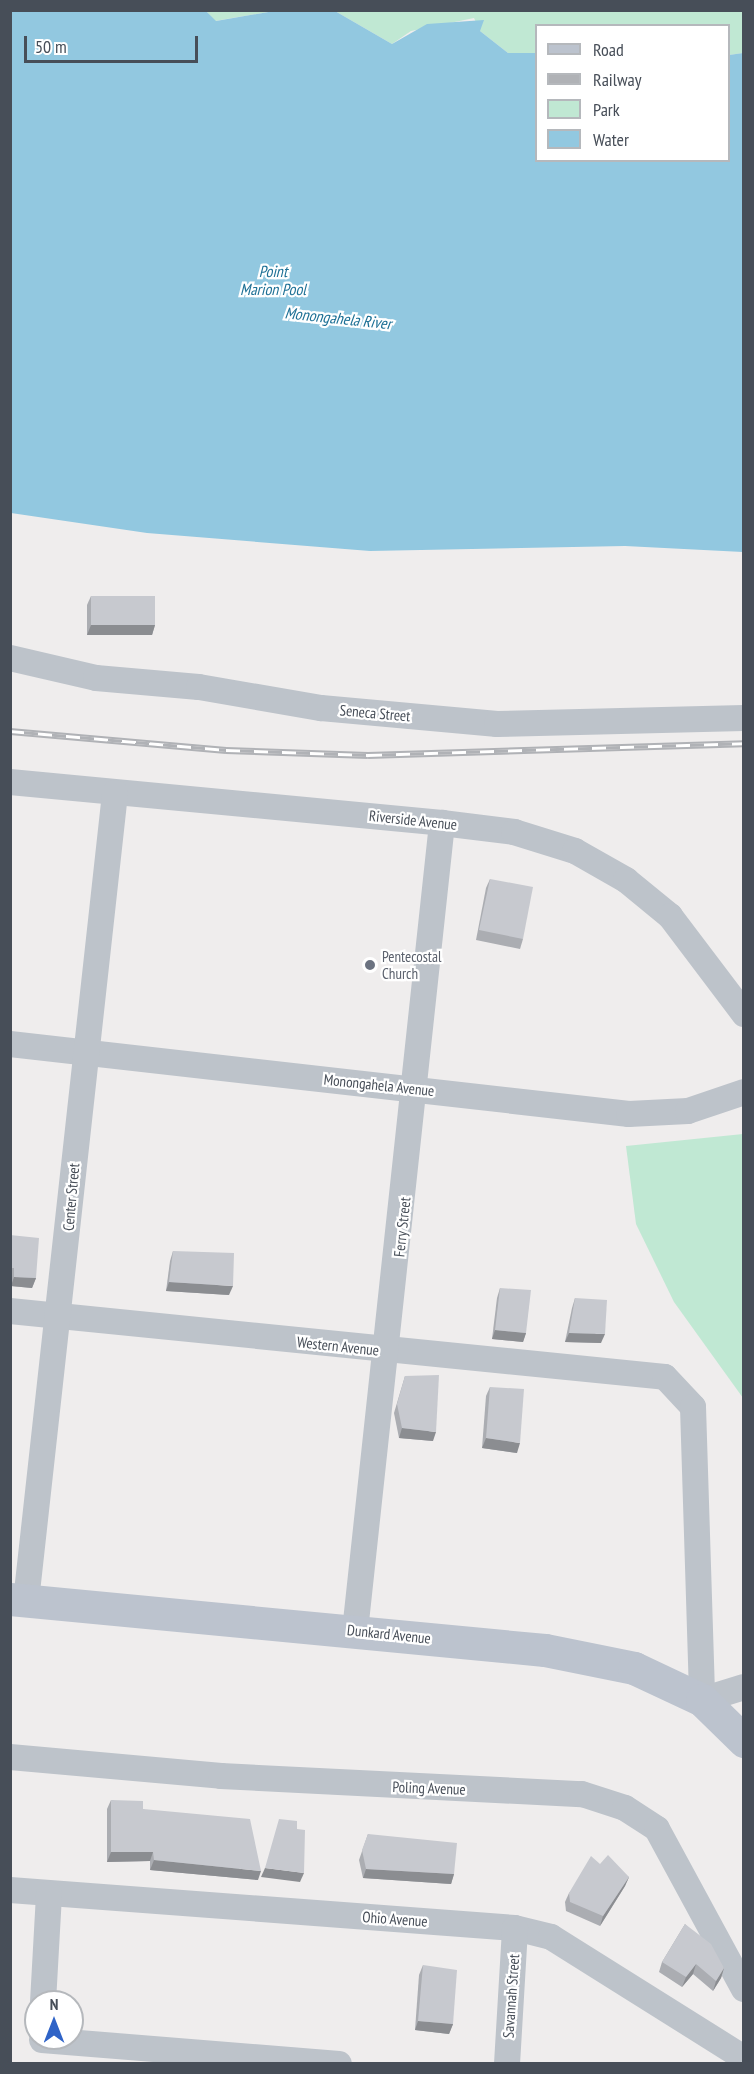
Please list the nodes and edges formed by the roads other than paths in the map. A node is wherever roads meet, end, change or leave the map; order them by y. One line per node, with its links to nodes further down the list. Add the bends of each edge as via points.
1 (10, 658): 2 (street, Seneca Street, via 96,678 199,687 321,708 497,724)
2 (744, 718)
3 (10, 782): 4 (street, Riverside Avenue)
4 (115, 794): 5 (street, Riverside Avenue); 8 (street, Center Street)
5 (442, 823): 6 (street, Riverside Avenue, via 524,835 575,851 626,880 670,916); 9 (street, Ferry Street)
6 (744, 1014)
7 (10, 1044): 8 (street, Monongahela Avenue)
8 (85, 1052): 9 (street, Monongahela Avenue); 12 (street, Center Street)
9 (417, 1089): 10 (street, Monongahela Avenue, via 629,1114 688,1111); 13 (street, Ferry Street)
10 (744, 1092)
11 (10, 1311): 12 (street, Western Avenue)
12 (60, 1316): 13 (street, Western Avenue); 14 (street, Center Street)
13 (388, 1351): 15 (street, Ferry Street); 17 (street, Western Avenue, via 665,1377 693,1407)
14 (18, 1600): 15 (main road, Dunkard Avenue)
15 (355, 1631): 17 (main road, Dunkard Avenue, via 545,1650 633,1668)
16 (744, 1687): 17 (street)
17 (702, 1700): 18 (main road, Dunkard Avenue)
18 (744, 1741)
19 (10, 1757): 23 (street, Poling Avenue, via 392,1787 546,1792 604,1801 657,1828)
20 (10, 1890): 21 (street, Ohio Avenue)
21 (49, 1894): 22 (street, Ohio Avenue); 24 (street)
22 (515, 1928): 26 (street, Ohio Avenue, via 551,1938); 29 (street, Savannah Street)
23 (744, 1989)
24 (44, 1990)
25 (84, 2050): 27 (street)
26 (744, 2058)
27 (278, 2061): 28 (street)
28 (339, 2064)
29 (507, 2064)

